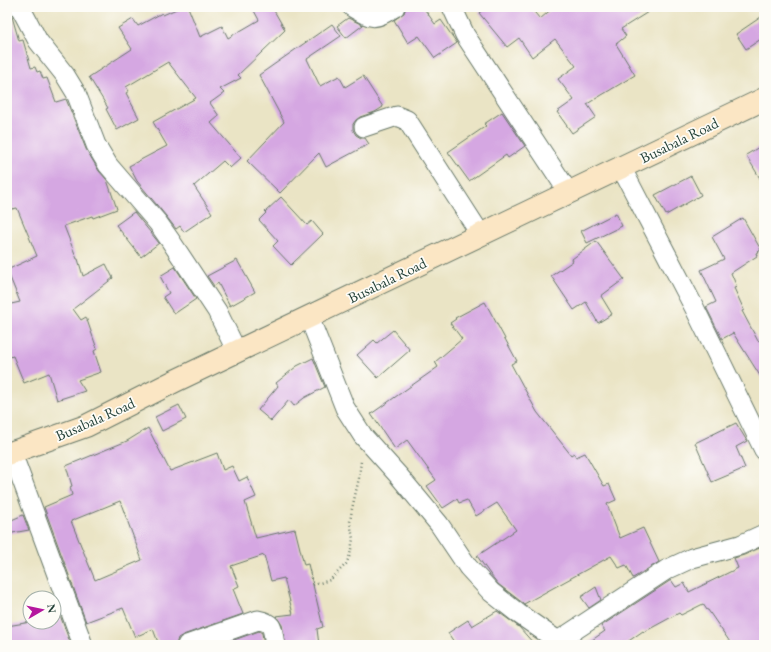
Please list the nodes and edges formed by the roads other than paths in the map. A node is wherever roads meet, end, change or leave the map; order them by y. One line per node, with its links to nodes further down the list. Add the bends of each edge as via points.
1 (20, 7): 11 (street, via 38,41 76,93 96,145 108,165 158,223 174,246 217,312)
2 (352, 7): 3 (street, via 374,18)
3 (395, 7)
4 (452, 7): 8 (street, via 465,35)
5 (764, 99): 7 (street, Busabala Road)
6 (364, 127): 9 (street, via 397,116 407,120)
7 (621, 167): 8 (street, Busabala Road); 12 (street, via 694,307)
8 (569, 193): 9 (street, Busabala Road)
9 (481, 235): 10 (street, Busabala Road)
10 (309, 317): 11 (street, Busabala Road); 15 (street, via 345,408 363,436 440,524 468,566 492,592)
11 (237, 352): 13 (street, Busabala Road, via 86,426)
12 (764, 450)
13 (9, 454): 16 (street)
14 (764, 534): 15 (street, via 740,545 692,558 666,570)
15 (560, 643)
16 (83, 645)
17 (187, 645): 18 (street, via 258,620 271,625)
18 (275, 645)

